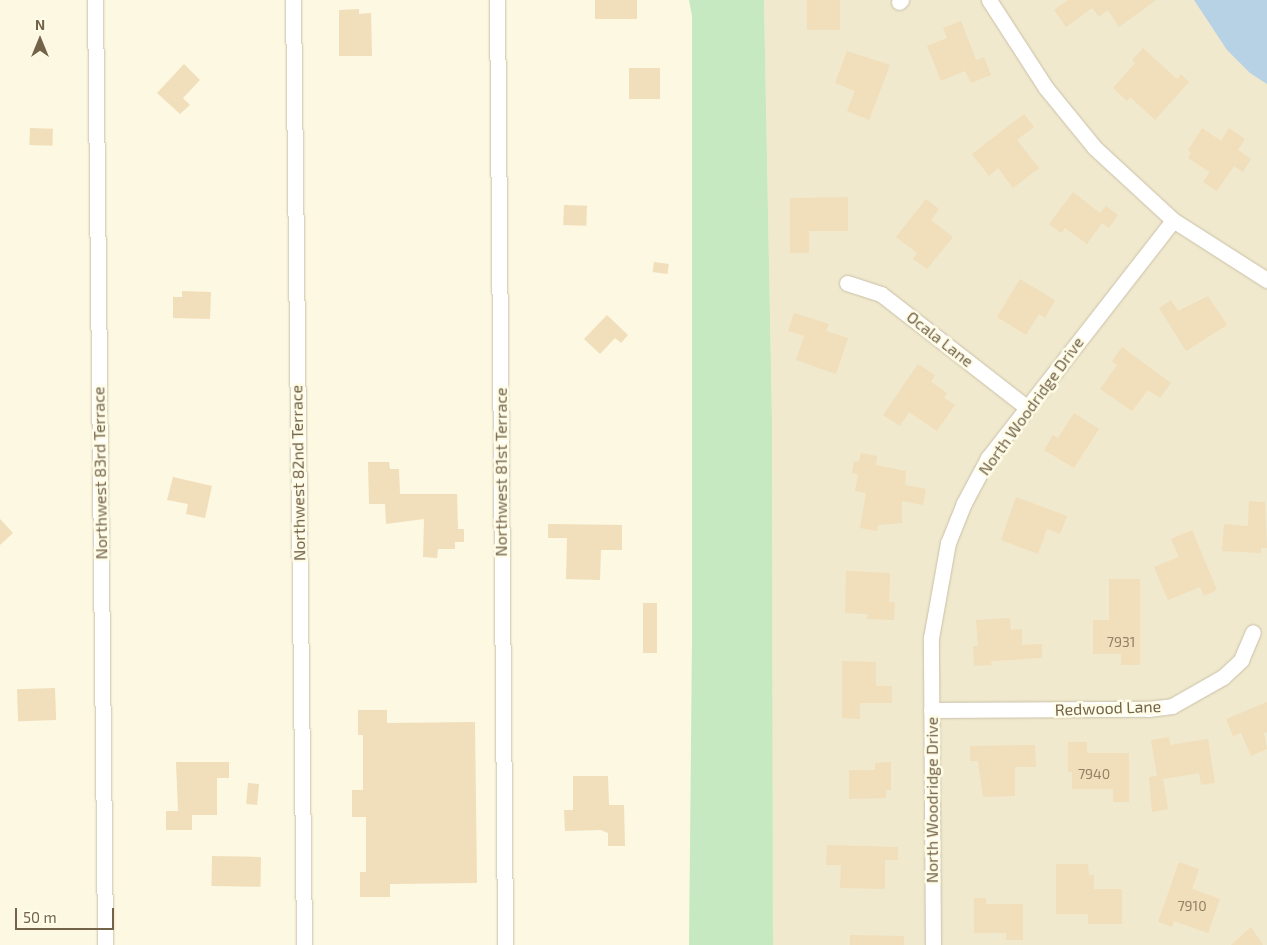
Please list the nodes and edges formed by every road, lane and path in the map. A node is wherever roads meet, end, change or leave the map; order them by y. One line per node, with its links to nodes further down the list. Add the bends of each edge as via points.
1 (95, 0): 11 (street, Northwest 83rd Terrace)
2 (293, 0): 12 (street, Northwest 82nd Terrace)
3 (496, 0): 13 (street, Northwest 81st Terrace)
4 (989, 0): 5 (street, via 1046,88 1096,148)
5 (1173, 220): 6 (street); 8 (street, North Woodridge Drive)
6 (1267, 280)
7 (847, 283): 8 (street, Ocala Lane, via 881,294)
8 (1026, 407): 10 (street, North Woodridge Drive, via 988,458 964,503 948,543 931,638)
9 (1253, 632): 10 (street, Redwood Lane, via 1241,660 1223,677 1172,706 1148,709)
10 (931, 710): 14 (street, North Woodridge Drive)
11 (105, 945)
12 (304, 945)
13 (505, 945)
14 (933, 945)

